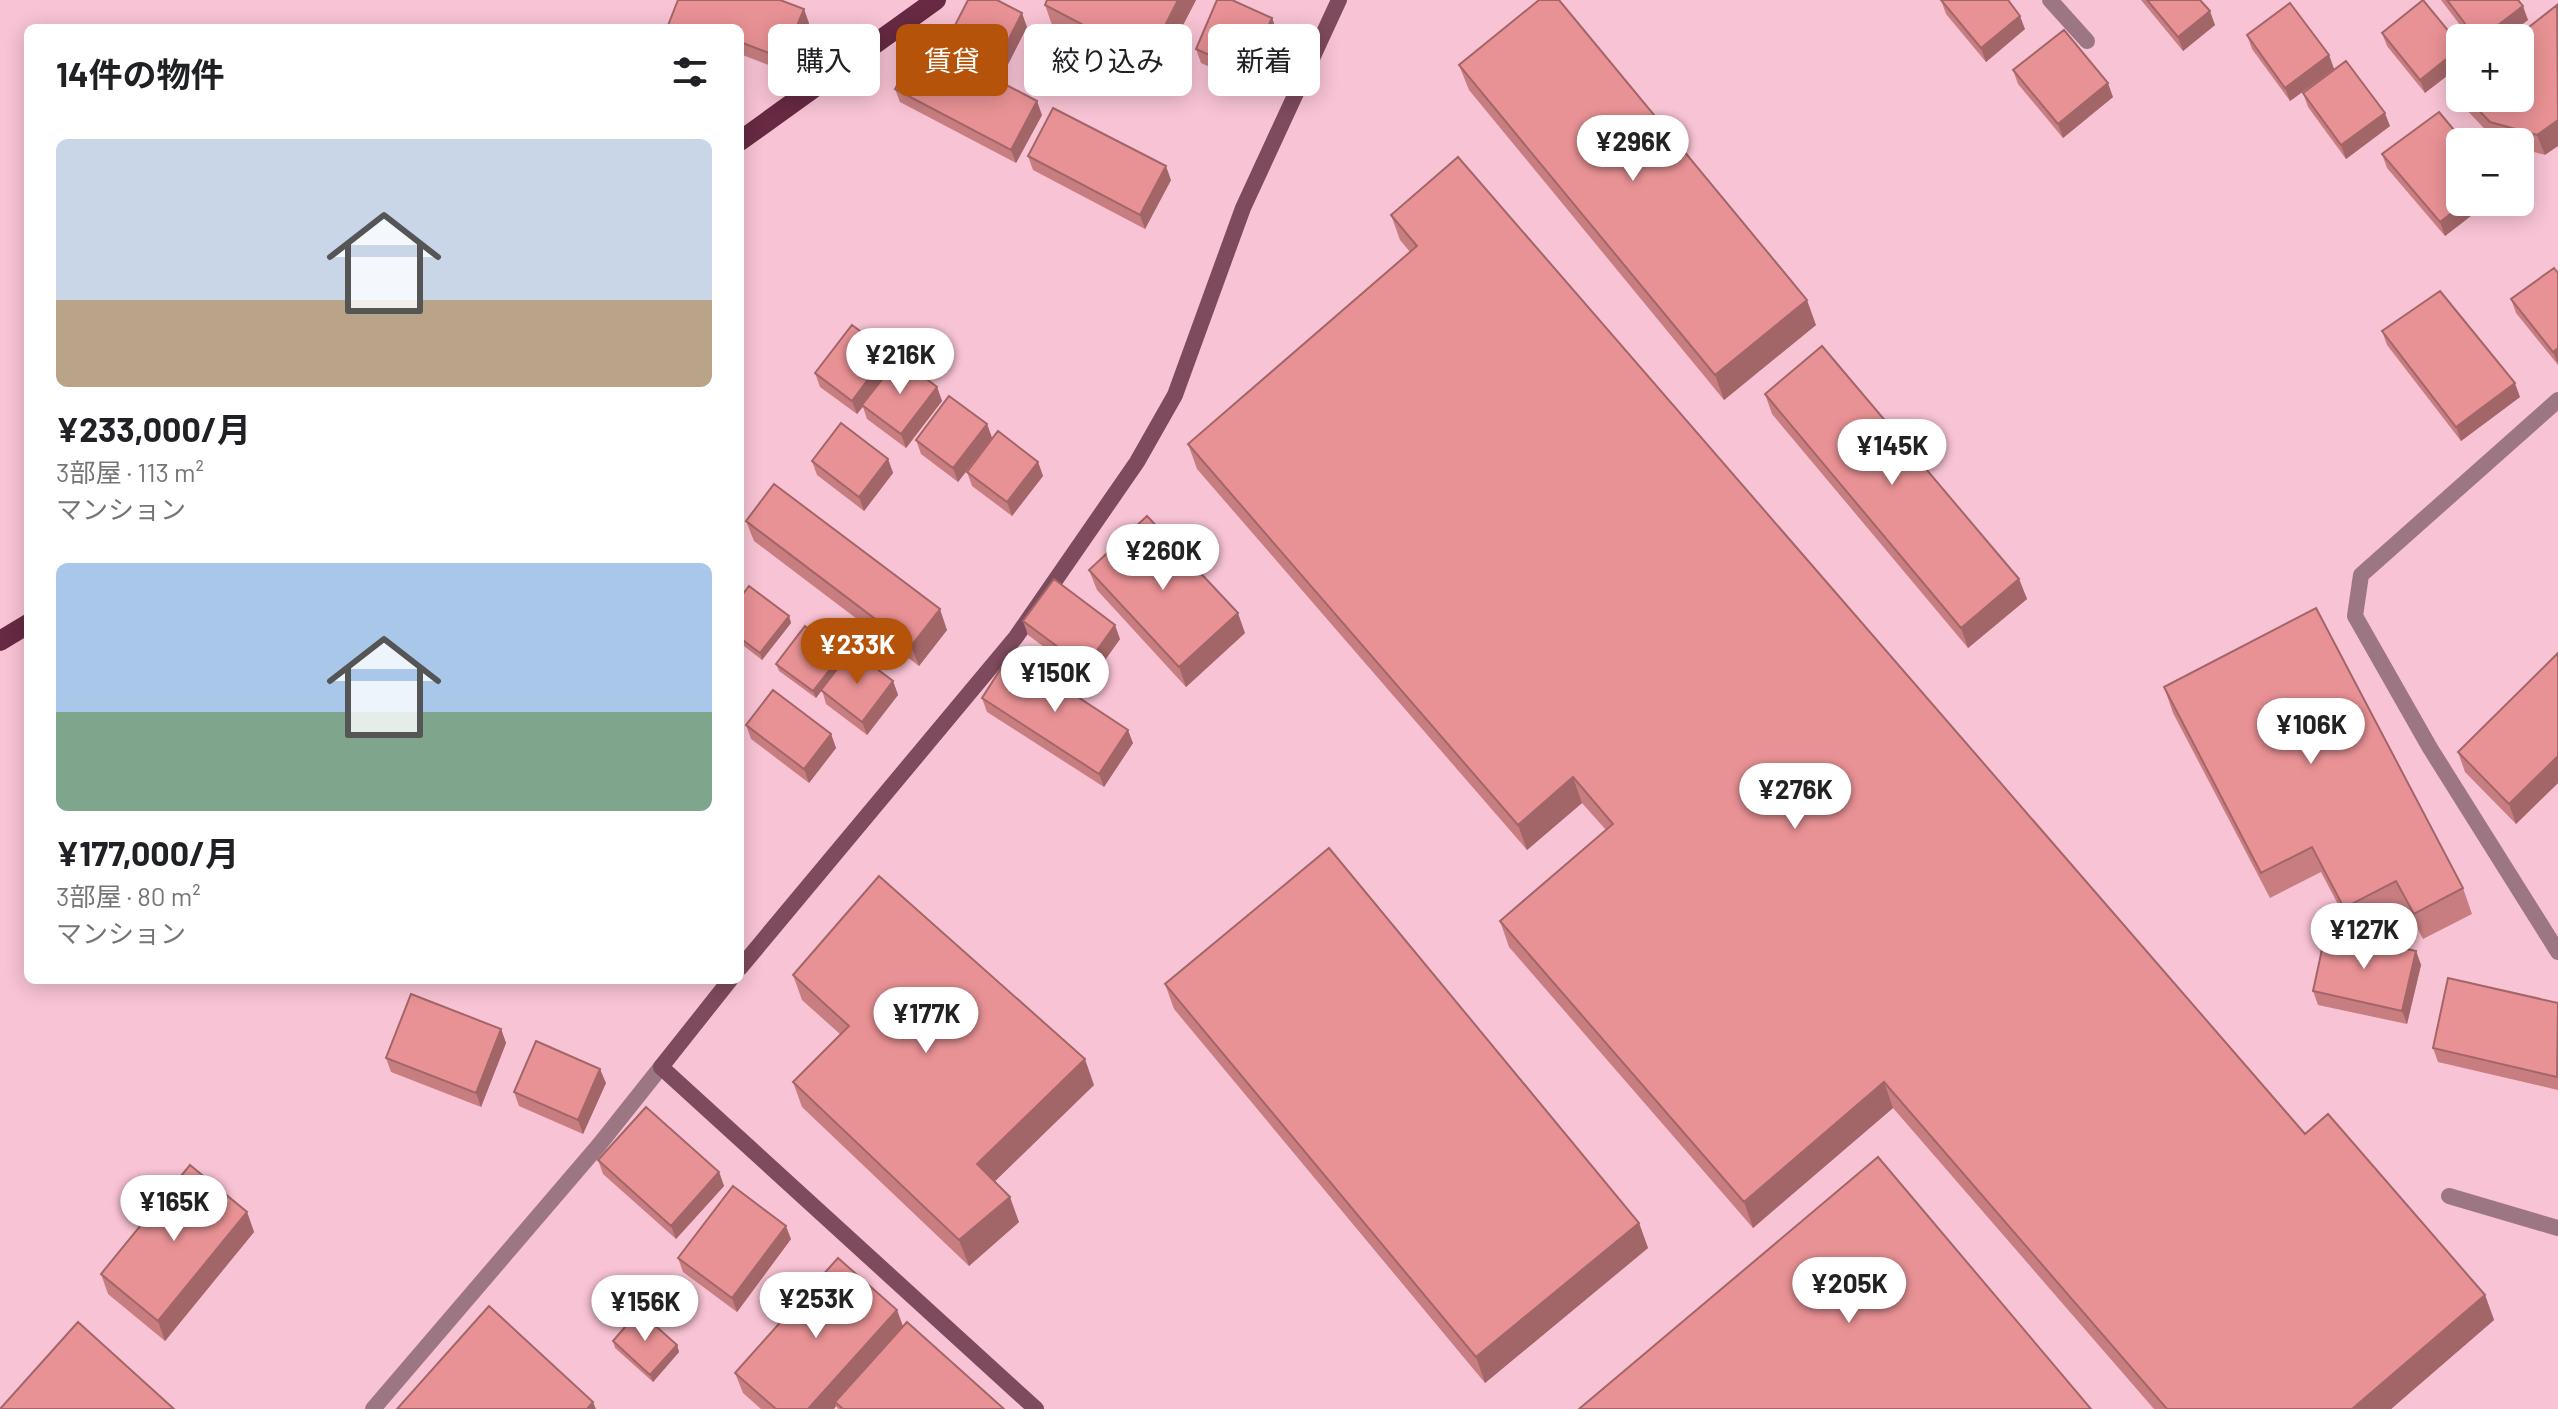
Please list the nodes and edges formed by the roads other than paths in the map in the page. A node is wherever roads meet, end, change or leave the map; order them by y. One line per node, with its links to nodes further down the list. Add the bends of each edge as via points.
1 (936, 0): 5 (main road)
2 (1339, 0): 10 (street, via 1243,208 1175,395 1137,462 1016,637)
3 (2050, 0): 4 (street)
4 (2087, 41)
5 (744, 138)
6 (2558, 400): 9 (street, via 2361,575 2355,616 2430,748)
7 (24, 626): 8 (main road)
8 (0, 641)
9 (2558, 952)
10 (744, 963)
11 (727, 984): 12 (street)
12 (661, 1067): 15 (street); 16 (street)
13 (2449, 1196): 14 (street)
14 (2558, 1228)
15 (373, 1409)
16 (1036, 1409)

